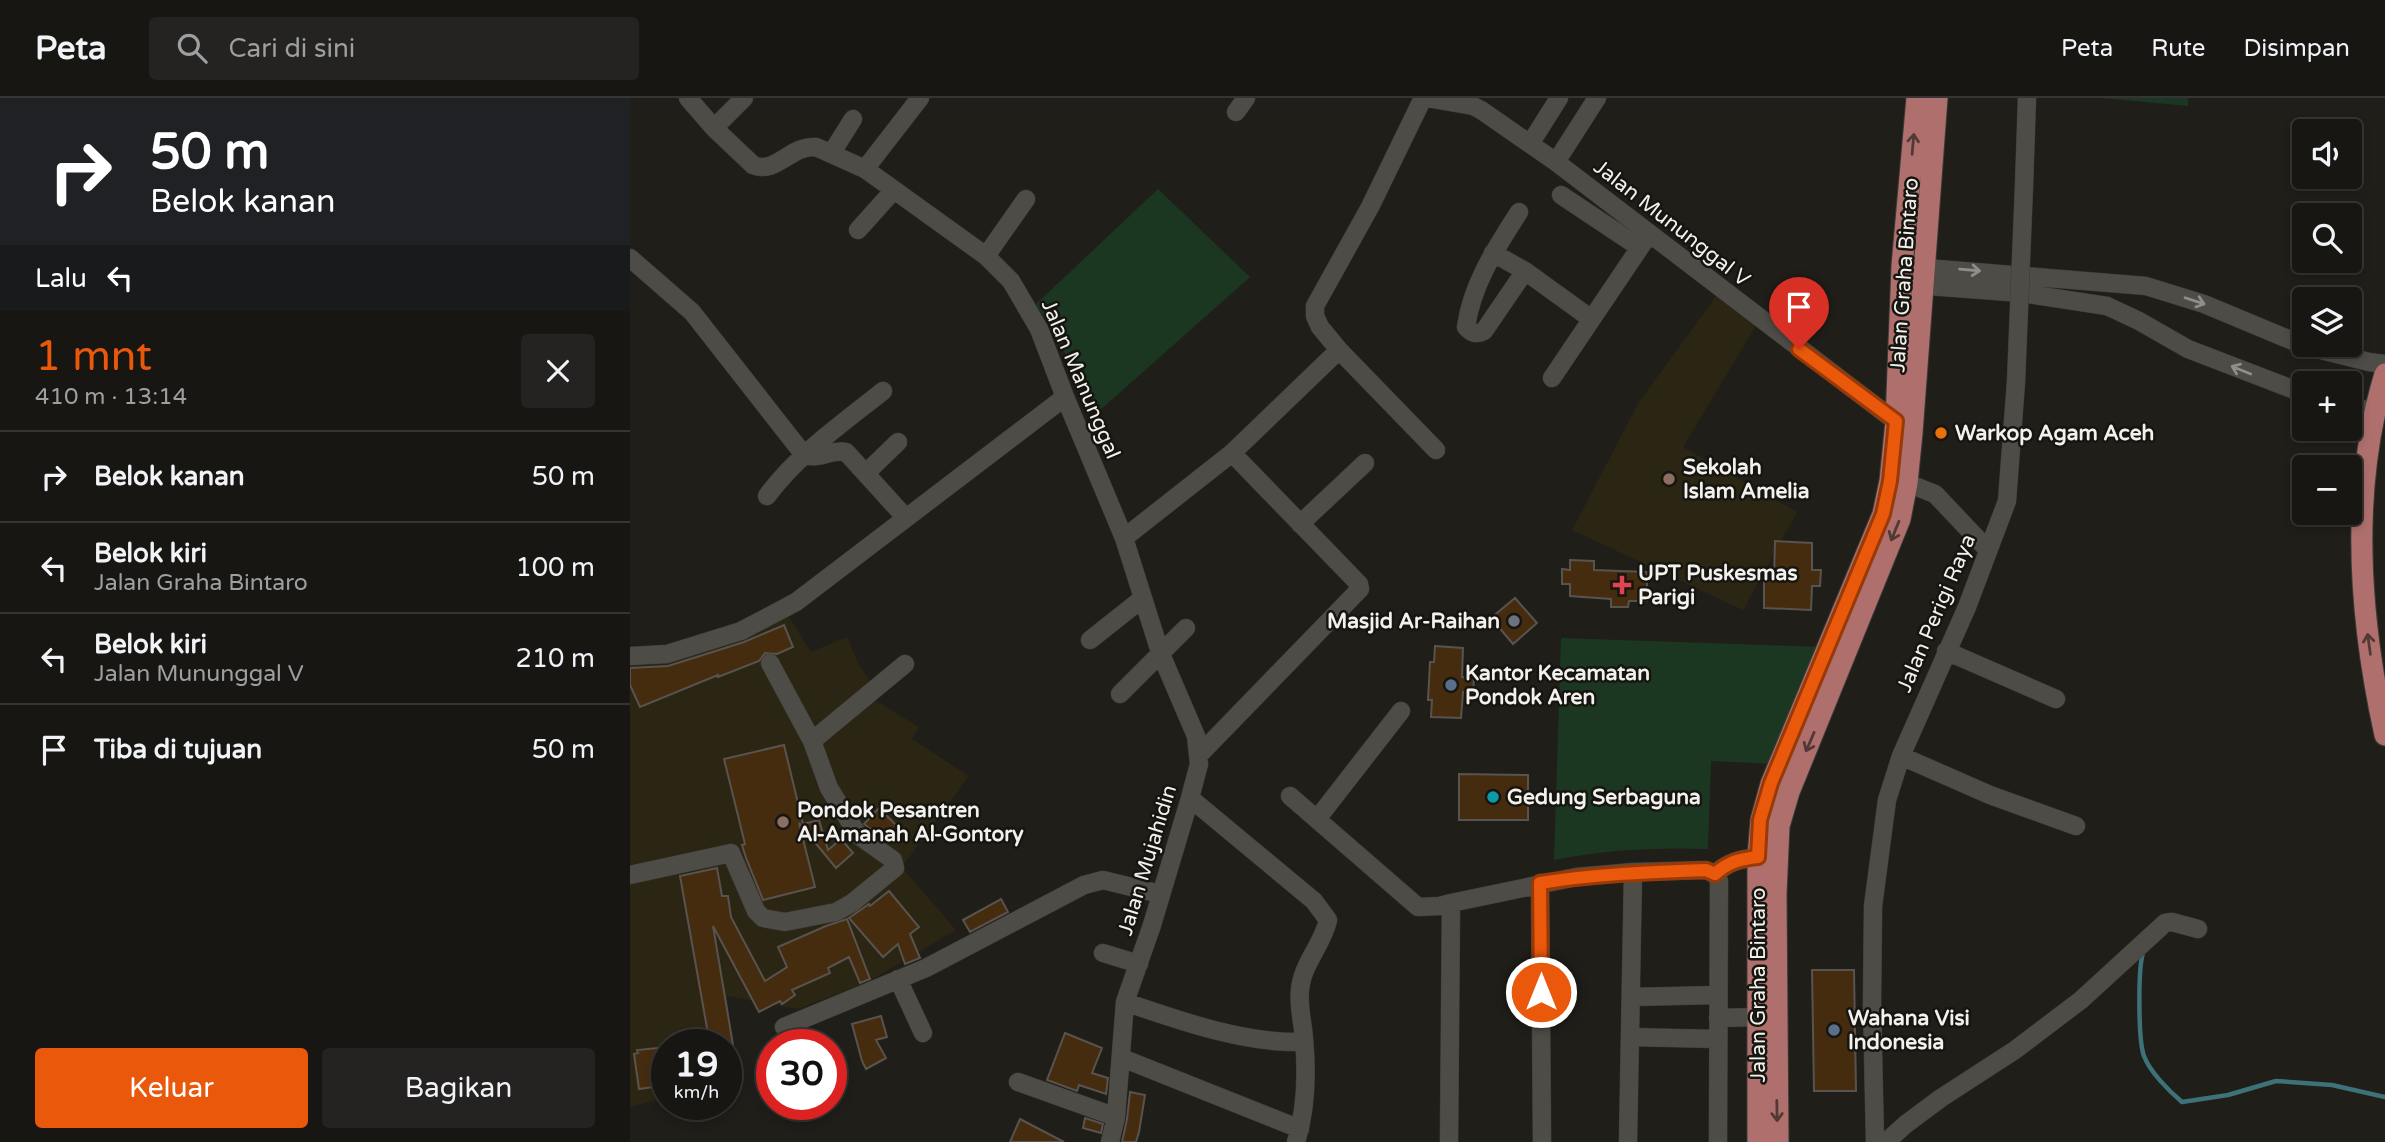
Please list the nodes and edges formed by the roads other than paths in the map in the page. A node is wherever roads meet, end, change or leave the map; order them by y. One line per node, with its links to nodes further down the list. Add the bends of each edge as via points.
1 (688, 98): 11 (street, Jalan Manunggal)
2 (744, 98): 11 (street)
3 (920, 98): 15 (street)
4 (1425, 98): 12 (street, Jalan Mununggal V, via 1473,106); 29 (street, via 1315,306 1320,327)
5 (1559, 98): 12 (street)
6 (1597, 98): 14 (street)
7 (1917, 98): 26 (main road, Jalan Graha Bintaro, one-way to 7)
8 (1937, 98): 27 (main road, Jalan Graha Bintaro)
9 (2027, 98): 50 (street, Jalan Perigi Raya, bridge, via 2007,501)
10 (852, 119): 13 (street)
11 (713, 128): 13 (street, Jalan Manunggal, via 761,169 797,149 816,147)
12 (1530, 144): 14 (street, Jalan Mununggal V)
13 (831, 155): 15 (street, Jalan Manunggal)
14 (1556, 163): 21 (street, Jalan Mununggal V)
15 (865, 169): 16 (street, Jalan Manunggal)
16 (893, 191): 20 (street); 23 (street, Jalan Manunggal)
17 (1561, 195): 21 (street)
18 (1026, 199): 23 (street)
19 (1519, 212): 22 (street)
20 (858, 230)
21 (1644, 240): 28 (street); 38 (street, Jalan Mununggal V)
22 (1493, 253): 25 (street); 25 (street, via 1467,319 1469,331 1484,331)
23 (986, 256): 35 (street, Jalan Manunggal, via 1011,281 1030,310)
24 (630, 258): 42 (street, via 692,313)
25 (1525, 271): 28 (street)
26 (1902, 275): 27 (street); 38 (main road, Jalan Graha Bintaro)
27 (1924, 275): 30 (street, one-way to 30, via 2146,286 2204,304 2305,346); 33 (street, one-way to 27, via 2188,349 2107,306); 38 (main road, Jalan Graha Bintaro)
28 (1590, 318): 32 (street)
29 (1339, 350): 40 (street); 41 (street)
30 (2385, 363)
31 (2385, 374): 37 (main road)
32 (1552, 377)
33 (2292, 389)
34 (883, 391): 42 (street)
35 (1065, 397): 47 (street); 49 (street, Jalan Manunggal)
36 (2362, 409): 37 (street)
37 (2374, 412): 63 (main road, one-way to 37, via 2365,614 2362,544 2362,502)
38 (1904, 427): 45 (main road, Jalan Graha Bintaro)
39 (898, 442): 44 (street)
40 (1436, 450)
41 (1232, 453): 48 (street); 49 (street)
42 (804, 455): 44 (street, via 816,458 841,451); 46 (street)
43 (1365, 463): 48 (street)
44 (866, 473): 47 (street)
45 (1898, 482): 50 (street, via 1935,494); 54 (main road, Jalan Graha Bintaro)
46 (766, 496)
47 (906, 518): 57 (street, via 796,602 741,631 667,654)
48 (1300, 524): 65 (street, via 1360,589)
49 (1124, 538): 51 (street, Jalan Manunggal)
50 (1988, 550): 55 (street, Jalan Perigi Raya)
51 (1143, 598): 53 (street); 56 (street, Jalan Mujahidin)
52 (1186, 628): 56 (street)
53 (1090, 640)
54 (1840, 645): 71 (main road, Jalan Graha Bintaro, via 1805,701 1771,783 1760,820); 85 (main road, Jalan Graha Bintaro, one-way to 85, via 1779,825)
55 (1946, 651): 61 (street); 66 (street, Jalan Perigi Raya)
56 (1160, 652): 60 (street); 65 (street, Jalan Mujahidin, via 1196,736)
57 (630, 656)
58 (770, 663): 64 (street)
59 (905, 664): 64 (street)
60 (1120, 694)
61 (2056, 699)
62 (1401, 711): 69 (street)
63 (2385, 735)
64 (811, 741): 74 (street, via 829,788 858,835 895,864 852,903 836,912 785,922 763,918 731,853)
65 (1199, 755): 68 (street, Jalan Mujahidin)
66 (1901, 756): 70 (street); 103 (street, Jalan Perigi Raya, via 1886,800 1873,906)
67 (1290, 796): 69 (street)
68 (1190, 798): 76 (street, Jalan Mujahidin); 91 (street, via 1326,915 1328,923 1301,981)
69 (1317, 819): 77 (street, via 1418,907)
70 (2076, 826)
71 (1758, 857): 73 (street, via 1738,859); 85 (main road, Jalan Graha Bintaro)
72 (1633, 872): 73 (street, via 1706,870); 75 (street); 83 (street)
73 (1715, 874): 82 (street, via 1719,881)
74 (630, 875)
75 (1540, 883): 77 (street); 98 (street)
76 (1160, 894): 80 (street, Jalan Mujahidin); 81 (street, via 1103,880 1084,885)
77 (1451, 903): 97 (street)
78 (2198, 929): 104 (street, via 2165,923 2081,1000)
79 (1103, 953): 80 (street)
80 (1139, 964): 84 (street, Jalan Mujahidin)
81 (898, 979): 87 (street); 88 (street)
82 (1718, 995): 83 (street); 86 (street)
83 (1631, 997): 89 (street)
84 (1125, 1002): 91 (street, via 1237,1035); 92 (street, Jalan Mujahidin)
85 (1767, 1016): 86 (street); 101 (main road, Jalan Graha Bintaro); 102 (main road, Jalan Graha Bintaro, one-way to 102)
86 (1718, 1018): 90 (street)
87 (784, 1027)
88 (923, 1032)
89 (1630, 1037): 90 (street); 99 (street)
90 (1717, 1040): 100 (street)
91 (1304, 1042): 95 (street, via 1305,1084)
92 (1122, 1058): 94 (street, Jalan Mujahidin); 95 (street)
93 (1018, 1082): 94 (street)
94 (1116, 1117): 96 (street, Jalan Mujahidin)
95 (1298, 1136)
96 (1110, 1142)
97 (1449, 1142)
98 (1542, 1142)
99 (1628, 1142)
100 (1718, 1142)
101 (1758, 1142)
102 (1778, 1142)
103 (1875, 1142)
104 (1886, 1142)

